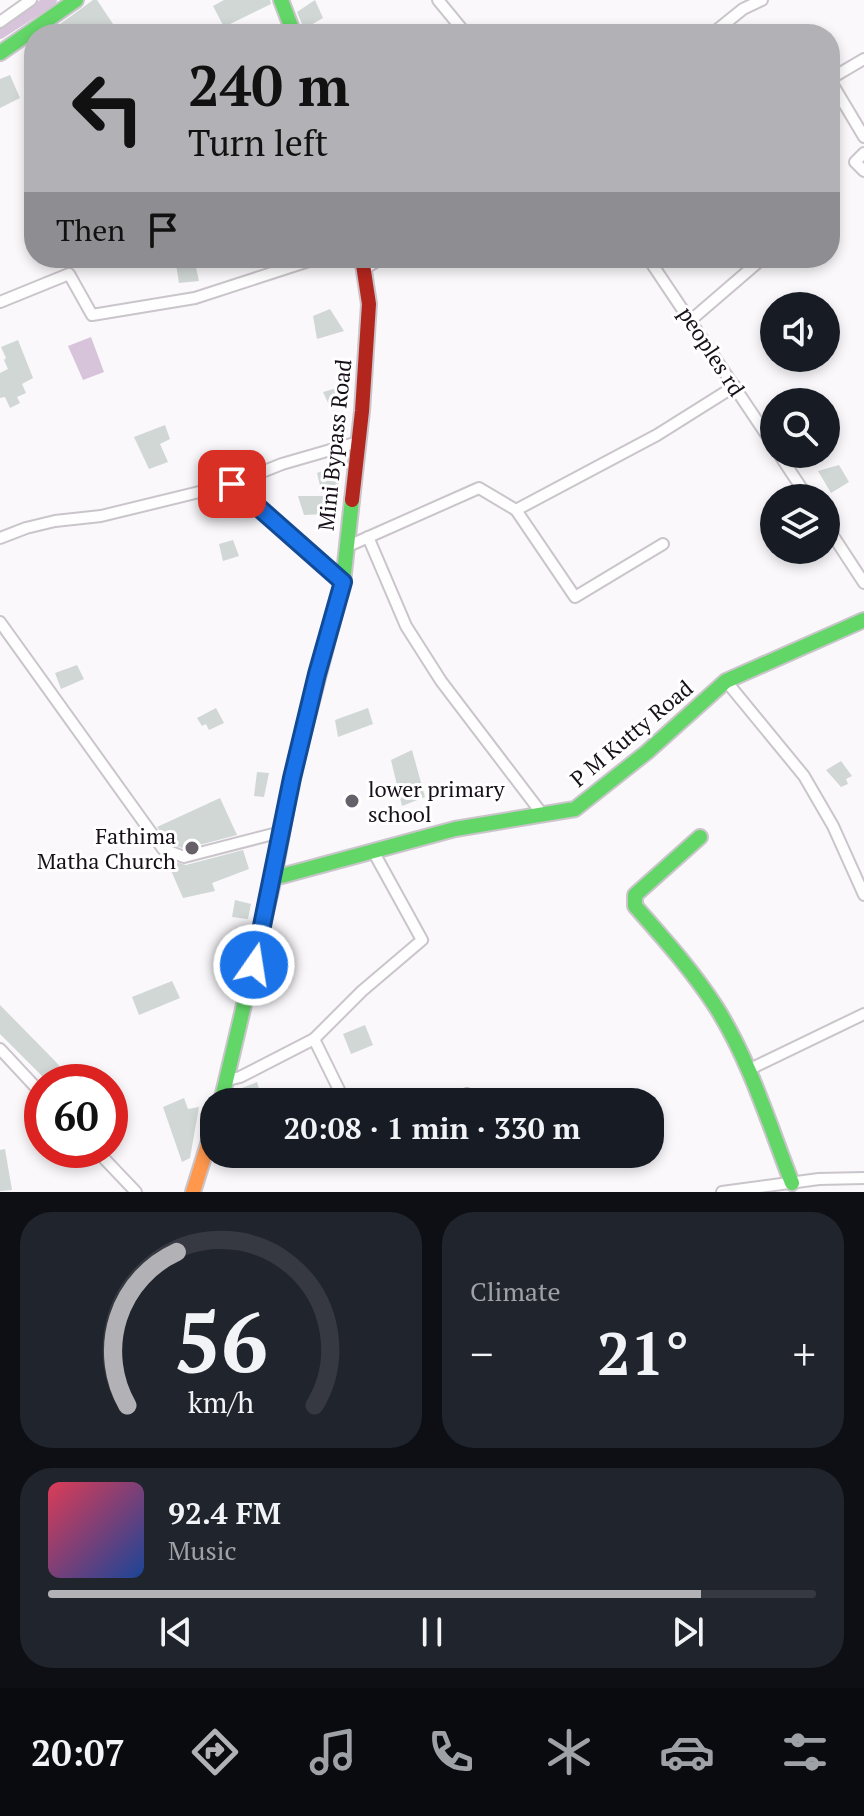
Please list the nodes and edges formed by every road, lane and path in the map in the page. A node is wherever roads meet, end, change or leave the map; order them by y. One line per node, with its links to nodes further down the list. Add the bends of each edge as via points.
1 (31, 0): 6 (street)
2 (76, 0): 7 (street)
3 (281, 0): 8 (street)
4 (438, 0): 9 (street)
5 (762, 0): 10 (street)
6 (0, 22)
7 (42, 24)
8 (290, 24)
9 (458, 24)
10 (724, 24)
11 (24, 36): 12 (street)
12 (0, 53)
13 (864, 59): 14 (street)
14 (840, 74)
15 (840, 97): 16 (street)
16 (864, 137)
17 (864, 153): 18 (street, via 855,162)
18 (864, 171)
19 (287, 268): 23 (street, via 195,298 92,315 69,274)
20 (364, 268): 27 (street, Mini Bypass Road, via 369,304)
21 (655, 268): 24 (street, peoples rd)
22 (751, 268): 24 (street)
23 (0, 302)
24 (691, 320): 25 (street, peoples rd)
25 (735, 386): 26 (street, peoples rd); 29 (street, via 657,435)
26 (760, 424)
27 (358, 442): 28 (street); 34 (street, Mini Bypass Road)
28 (232, 484): 31 (street, via 101,516 55,521); 35 (street)
29 (516, 510): 30 (street, via 479,488); 32 (street, via 575,597)
30 (368, 537): 34 (street); 40 (street, via 406,626)
31 (0, 538)
32 (663, 544)
33 (840, 546): 36 (street)
34 (346, 547): 35 (street, Mini Bypass Road)
35 (343, 582): 41 (street, Mini Bypass Road)
36 (864, 583)
37 (864, 620): 39 (street, P M Kutty Road)
38 (0, 622): 41 (street, via 163,849 184,857)
39 (726, 681): 40 (street, P M Kutty Road, via 575,809); 45 (street, via 804,776)
40 (543, 815): 43 (street, P M Kutty Road, via 455,829)
41 (281, 832): 44 (street, Mini Bypass Road)
42 (700, 837): 49 (street, via 635,895 635,906 717,1009)
43 (373, 851): 44 (street, P M Kutty Road); 47 (street, via 422,940)
44 (274, 878): 51 (street, Mini Bypass Road)
45 (864, 895)
46 (864, 1014): 49 (street)
47 (314, 1039): 51 (street); 53 (street)
48 (0, 1049): 50 (street)
49 (748, 1070): 57 (street)
50 (24, 1075)
51 (228, 1080): 52 (street, Mini Bypass Road)
52 (225, 1088)
53 (338, 1088)
54 (113, 1168): 58 (street)
55 (201, 1168): 59 (street)
56 (864, 1178): 57 (street)
57 (792, 1183): 60 (street)
58 (136, 1192)
59 (193, 1192)
60 (722, 1192)

